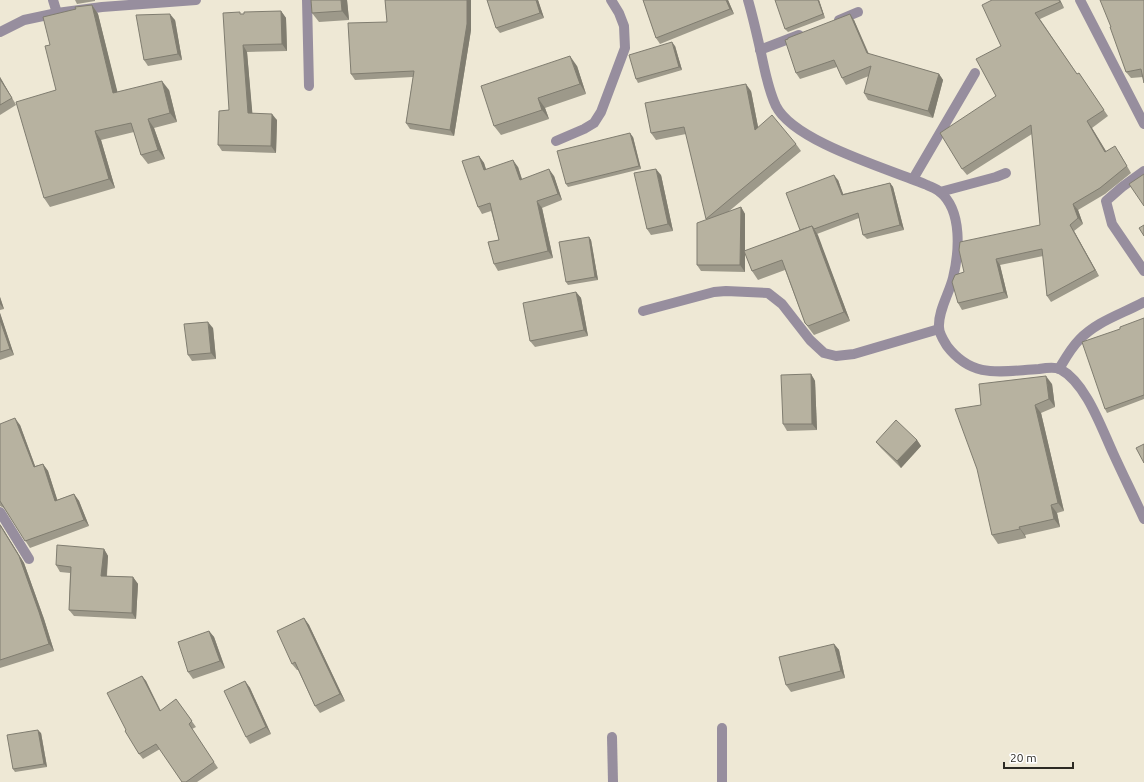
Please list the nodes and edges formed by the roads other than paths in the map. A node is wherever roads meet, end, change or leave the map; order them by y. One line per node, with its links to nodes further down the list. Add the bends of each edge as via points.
1 (53, 0): 9 (street)
2 (196, 0): 7 (street)
3 (307, 0): 15 (street)
4 (611, 0): 17 (street, via 624,26 625,48 601,112 594,123)
5 (748, 0): 13 (street)
6 (1080, 0): 16 (street)
7 (102, 4): 9 (street)
8 (858, 12): 10 (street)
9 (57, 13): 12 (street, via 24,20)
10 (830, 23)
11 (809, 31): 13 (street)
12 (0, 32)
13 (760, 50): 20 (street, via 771,93 785,119 831,148)
14 (975, 72): 20 (street)
15 (309, 86)
16 (1144, 124)
17 (556, 141)
18 (1144, 171): 22 (street, via 1106,201 1112,224)
19 (1006, 173): 21 (street)
20 (913, 179): 21 (street)
21 (940, 192): 25 (street, via 953,212 958,238 953,278)
22 (1144, 271)
23 (1144, 302): 26 (street, via 1089,331 1078,341)
24 (644, 311): 25 (street, via 714,292 768,293 782,304 810,340 824,353 836,356 854,354)
25 (938, 329): 26 (street, via 944,342 957,356 980,370)
26 (1059, 369): 28 (street, via 1075,382 1089,402)
27 (0, 512): 29 (street)
28 (1144, 519)
29 (29, 559)
30 (722, 728): 33 (street)
31 (612, 737): 32 (street)
32 (613, 782)
33 (722, 782)

